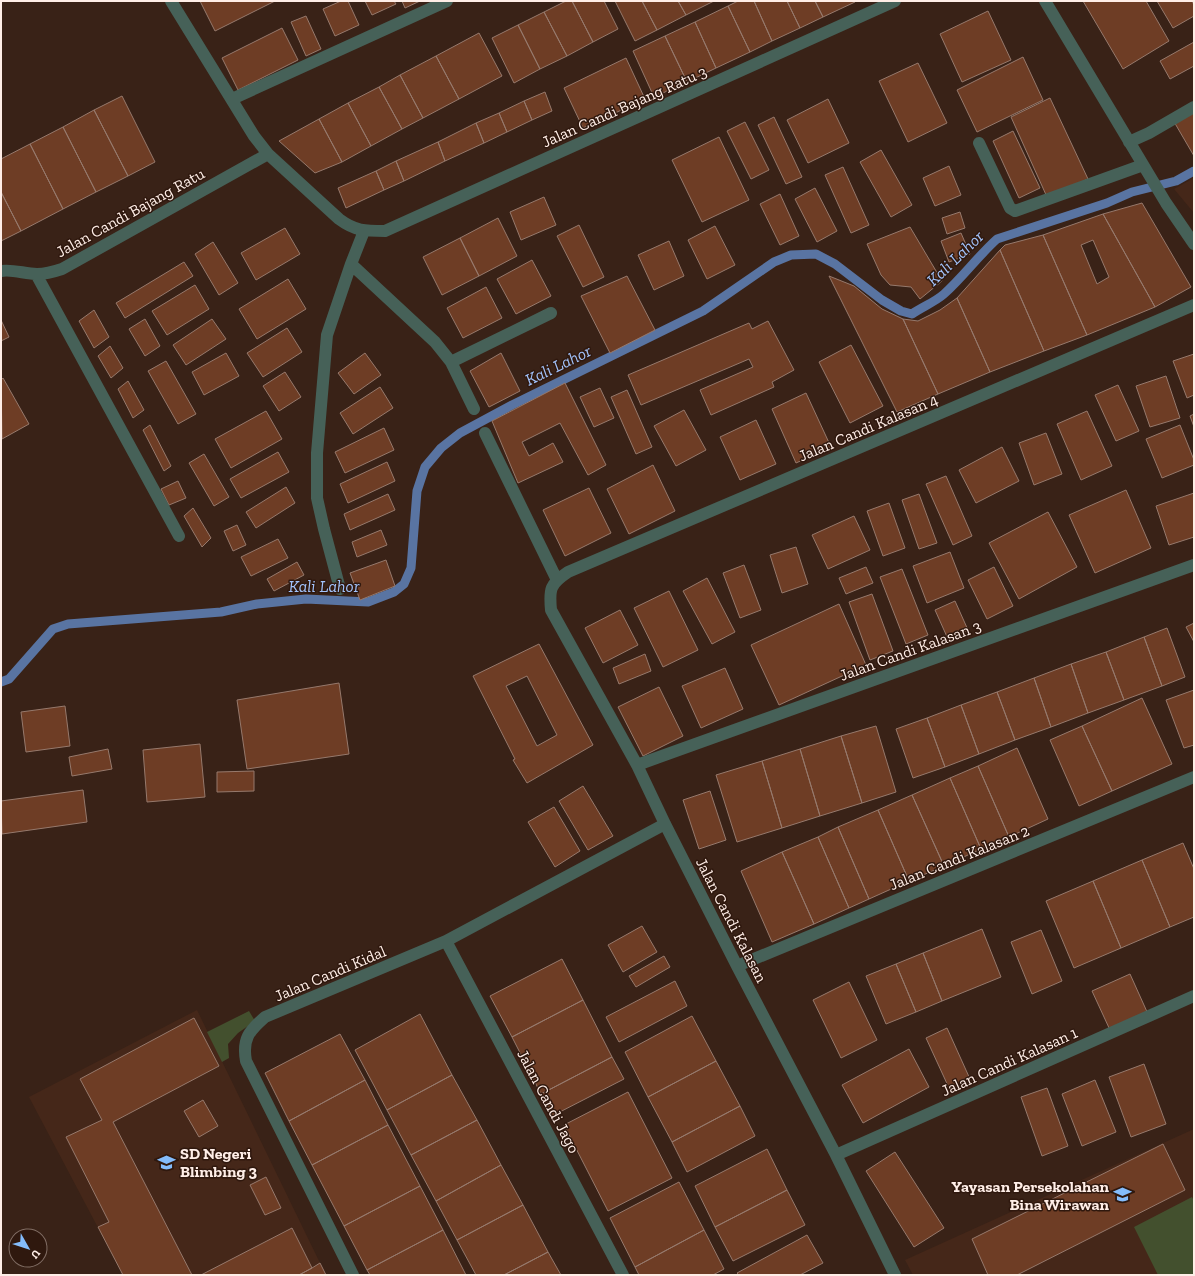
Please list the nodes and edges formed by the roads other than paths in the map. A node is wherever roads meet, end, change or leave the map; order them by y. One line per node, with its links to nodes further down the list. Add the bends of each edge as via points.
1 (171, 1): 5 (street)
2 (447, 1): 5 (street)
3 (895, 1): 11 (street, Jalan Candi Bajang Ratu 3, via 385,231)
4 (1045, 1): 7 (street)
5 (232, 99): 9 (street)
6 (1194, 108): 7 (street)
7 (1128, 142): 10 (street)
8 (979, 143): 10 (street, via 1010,208 1015,211)
9 (268, 154): 11 (street, via 339,219); 15 (street, Jalan Candi Bajang Ratu, via 62,269 48,274)
10 (1143, 165): 12 (street)
11 (364, 231): 13 (street)
12 (1194, 244)
13 (351, 264): 18 (street, via 435,342); 24 (street, via 327,335 317,454 317,498)
14 (1, 270): 15 (street, Jalan Candi Bajang Ratu)
15 (36, 274): 21 (street)
16 (1194, 305): 23 (street, Jalan Candi Kalasan 4, via 575,569)
17 (551, 313): 18 (street)
18 (451, 362): 19 (street)
19 (474, 409)
20 (485, 433): 23 (street)
21 (179, 536)
22 (1194, 565): 25 (street, Jalan Candi Kalasan 3)
23 (557, 580): 25 (street, Jalan Candi Kalasan, via 549,592 551,610)
24 (340, 589)
25 (637, 765): 27 (street, Jalan Candi Kalasan)
26 (1194, 777): 29 (street, Jalan Candi Kalasan 2)
27 (665, 824): 28 (street, Jalan Candi Kidal); 29 (street, Jalan Candi Kalasan)
28 (446, 941): 32 (street, Jalan Candi Kidal, via 265,1017 253,1028 246,1041 246,1061); 33 (street, Jalan Candi Jago)
29 (737, 966): 31 (street, Jalan Candi Kalasan)
30 (1194, 996): 31 (street, Jalan Candi Kalasan 1)
31 (836, 1155): 34 (street, Jalan Candi Kalasan)
32 (353, 1275)
33 (623, 1275)
34 (895, 1275)

